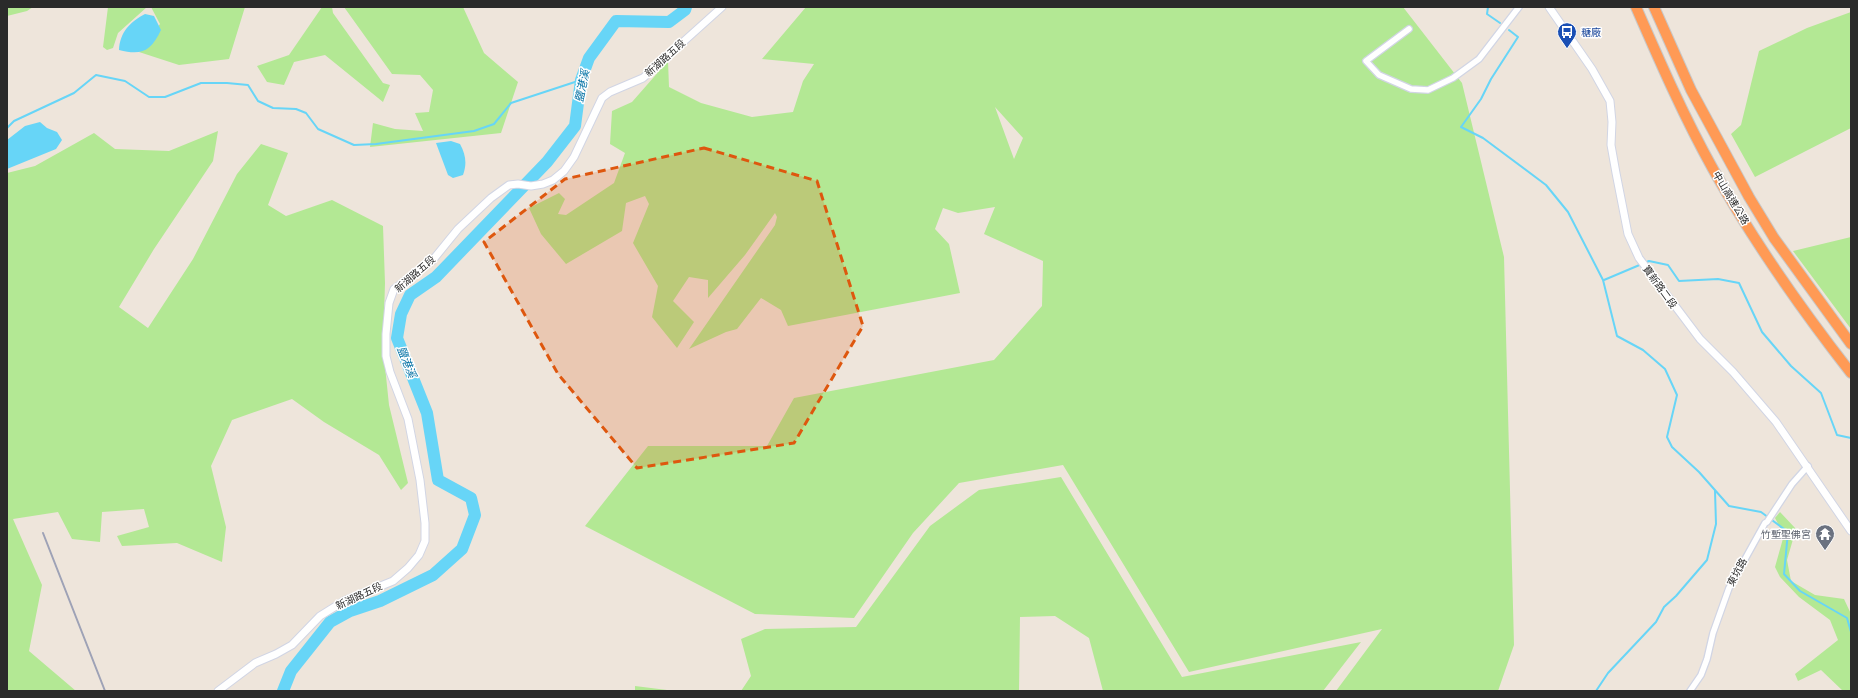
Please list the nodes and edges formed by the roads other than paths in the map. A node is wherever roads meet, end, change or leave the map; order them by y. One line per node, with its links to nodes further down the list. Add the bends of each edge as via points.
1 (722, 7): 11 (street, 新湖路五段, via 643,78 602,98 574,157 564,170 543,184 509,185 491,198 458,230 432,261 394,289 389,303 386,356 408,419 420,480 425,540 419,555 393,581 344,601 320,616 292,645 255,663)
2 (1519, 7): 6 (street, via 1479,59 1453,78 1428,90 1411,89 1379,75 1366,61)
3 (1549, 7): 9 (street, 寶新路二段, via 1592,69 1610,101 1611,145 1616,173 1628,234 1639,258 1700,340 1751,392)
4 (1636, 7): 8 (highway, 中山高速公路, via 1713,170 1773,264)
5 (1654, 7): 7 (highway, 中山高速公路, via 1692,90 1749,197 1774,238)
6 (1409, 29)
7 (1851, 344)
8 (1851, 373)
9 (1808, 466): 10 (street, 寶新路二段); 12 (street, 東坑路, via 1792,484 1751,546 1729,588 1701,675)
10 (1851, 530)
11 (218, 691)
12 (1690, 691)

